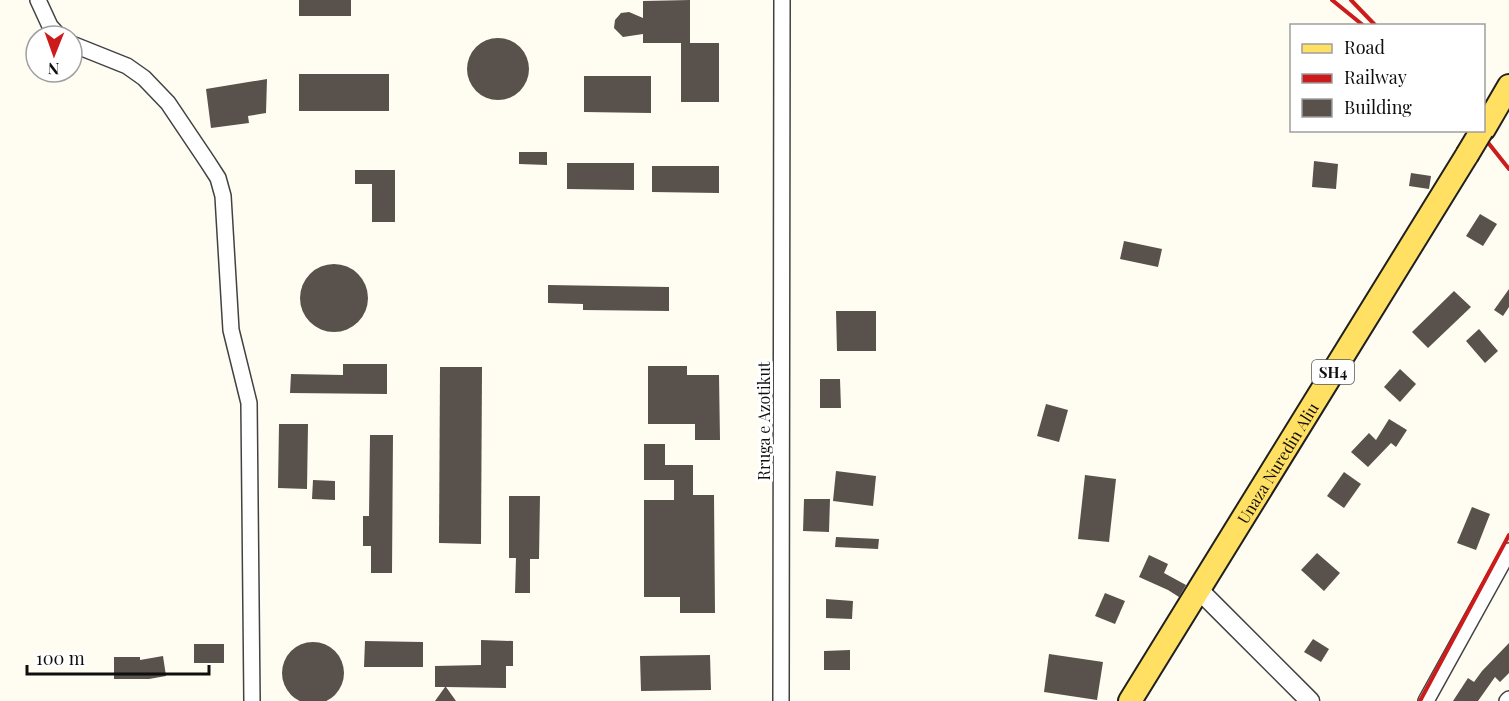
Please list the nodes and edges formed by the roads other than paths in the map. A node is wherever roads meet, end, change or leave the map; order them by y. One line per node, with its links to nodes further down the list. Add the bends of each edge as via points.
1 (38, 0): 3 (street)
2 (782, 0): 11 (street, Rruga e Azotikut)
3 (49, 24)
4 (84, 49): 10 (street, via 127,66 144,78 168,104 207,161 223,196 231,330 249,403)
5 (1509, 86): 6 (main road, Unaza Nuredin Aliu / SH4)
6 (1485, 127)
7 (1482, 132): 9 (main road, Unaza Nuredin Aliu / SH4, bridge)
8 (1509, 551): 14 (street)
9 (1198, 589): 12 (main road, Unaza Nuredin Aliu / SH4); 13 (street)
10 (252, 701)
11 (781, 701)
12 (1130, 701)
13 (1310, 701)
14 (1426, 701)

